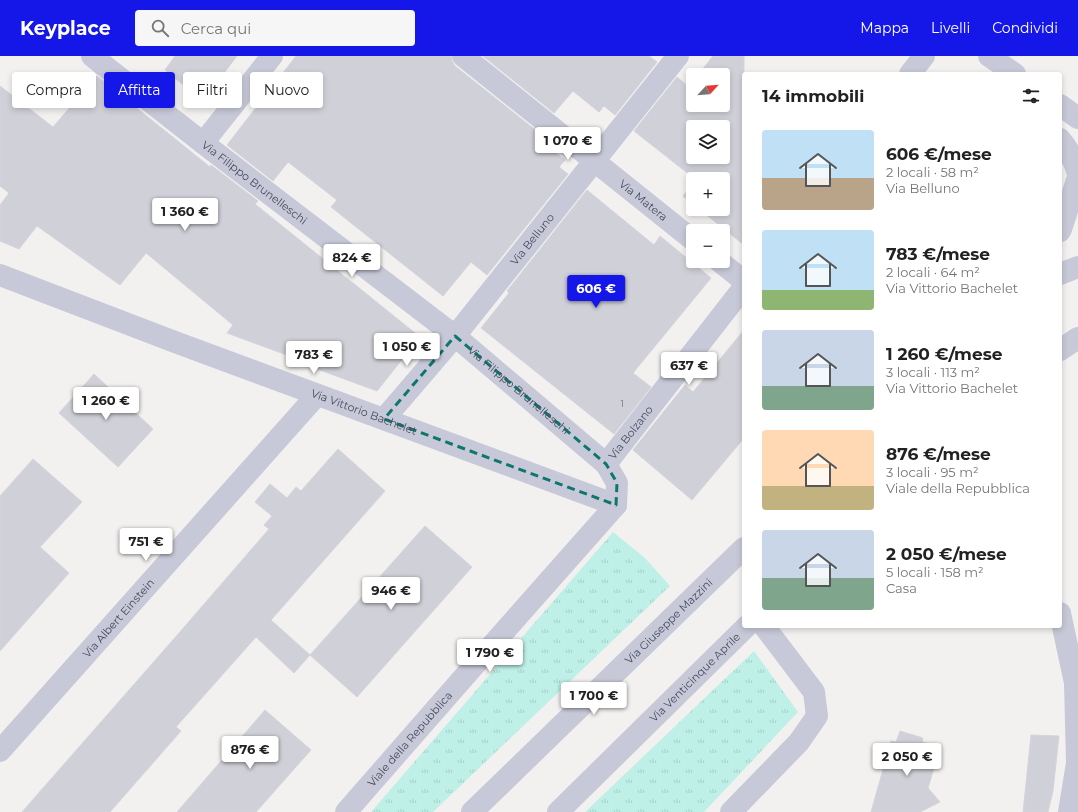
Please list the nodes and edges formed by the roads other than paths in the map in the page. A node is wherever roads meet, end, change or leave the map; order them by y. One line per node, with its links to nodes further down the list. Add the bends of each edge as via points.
1 (92, 56): 14 (street, Via Filippo Brunelleschi)
2 (272, 56): 14 (street)
3 (463, 56): 15 (street, Via Matera)
4 (678, 56): 15 (street, Via Belluno)
5 (924, 56): 8 (street)
6 (983, 56): 9 (street)
7 (989, 56): 10 (street)
8 (912, 72)
9 (998, 72)
10 (1012, 72)
11 (1062, 106): 12 (street)
12 (1078, 118)
13 (1062, 141): 16 (street, via 1067,146)
14 (203, 143): 28 (street, Via Filippo Brunelleschi)
15 (594, 160): 21 (street, Via Matera); 28 (street, Via Belluno)
16 (1078, 174)
17 (1078, 177): 18 (street)
18 (1070, 201): 19 (street); 20 (street, via 1075,228)
19 (1062, 226)
20 (1078, 231)
21 (686, 234)
22 (1078, 267): 24 (street)
23 (728, 268): 26 (street)
24 (1062, 273)
25 (0, 275): 31 (street, Via Vittorio Bachelet)
26 (742, 279)
27 (742, 290): 33 (street, Via Bolzano)
28 (456, 336): 32 (street, Via Belluno); 33 (street, Via Filippo Brunelleschi)
29 (1078, 338): 30 (street)
30 (1062, 349)
31 (317, 395): 32 (street, Via Vittorio Bachelet); 39 (street, Via Albert Einstein)
32 (384, 419): 34 (street, Via Vittorio Bachelet)
33 (606, 464): 34 (street, Via Filippo Brunelleschi, via 617,483)
34 (616, 504): 40 (street, Viale della Repubblica)
35 (742, 550): 41 (street, Via Giuseppe Mazzini)
36 (1062, 622): 44 (street, via 1075,683 1077,763)
37 (745, 628): 42 (street, Via Venticinque Aprile)
38 (766, 628): 43 (street, via 814,692 817,716 799,742)
39 (0, 751)
40 (346, 812)
41 (472, 812)
42 (558, 812)
43 (731, 812)
44 (1069, 812)

